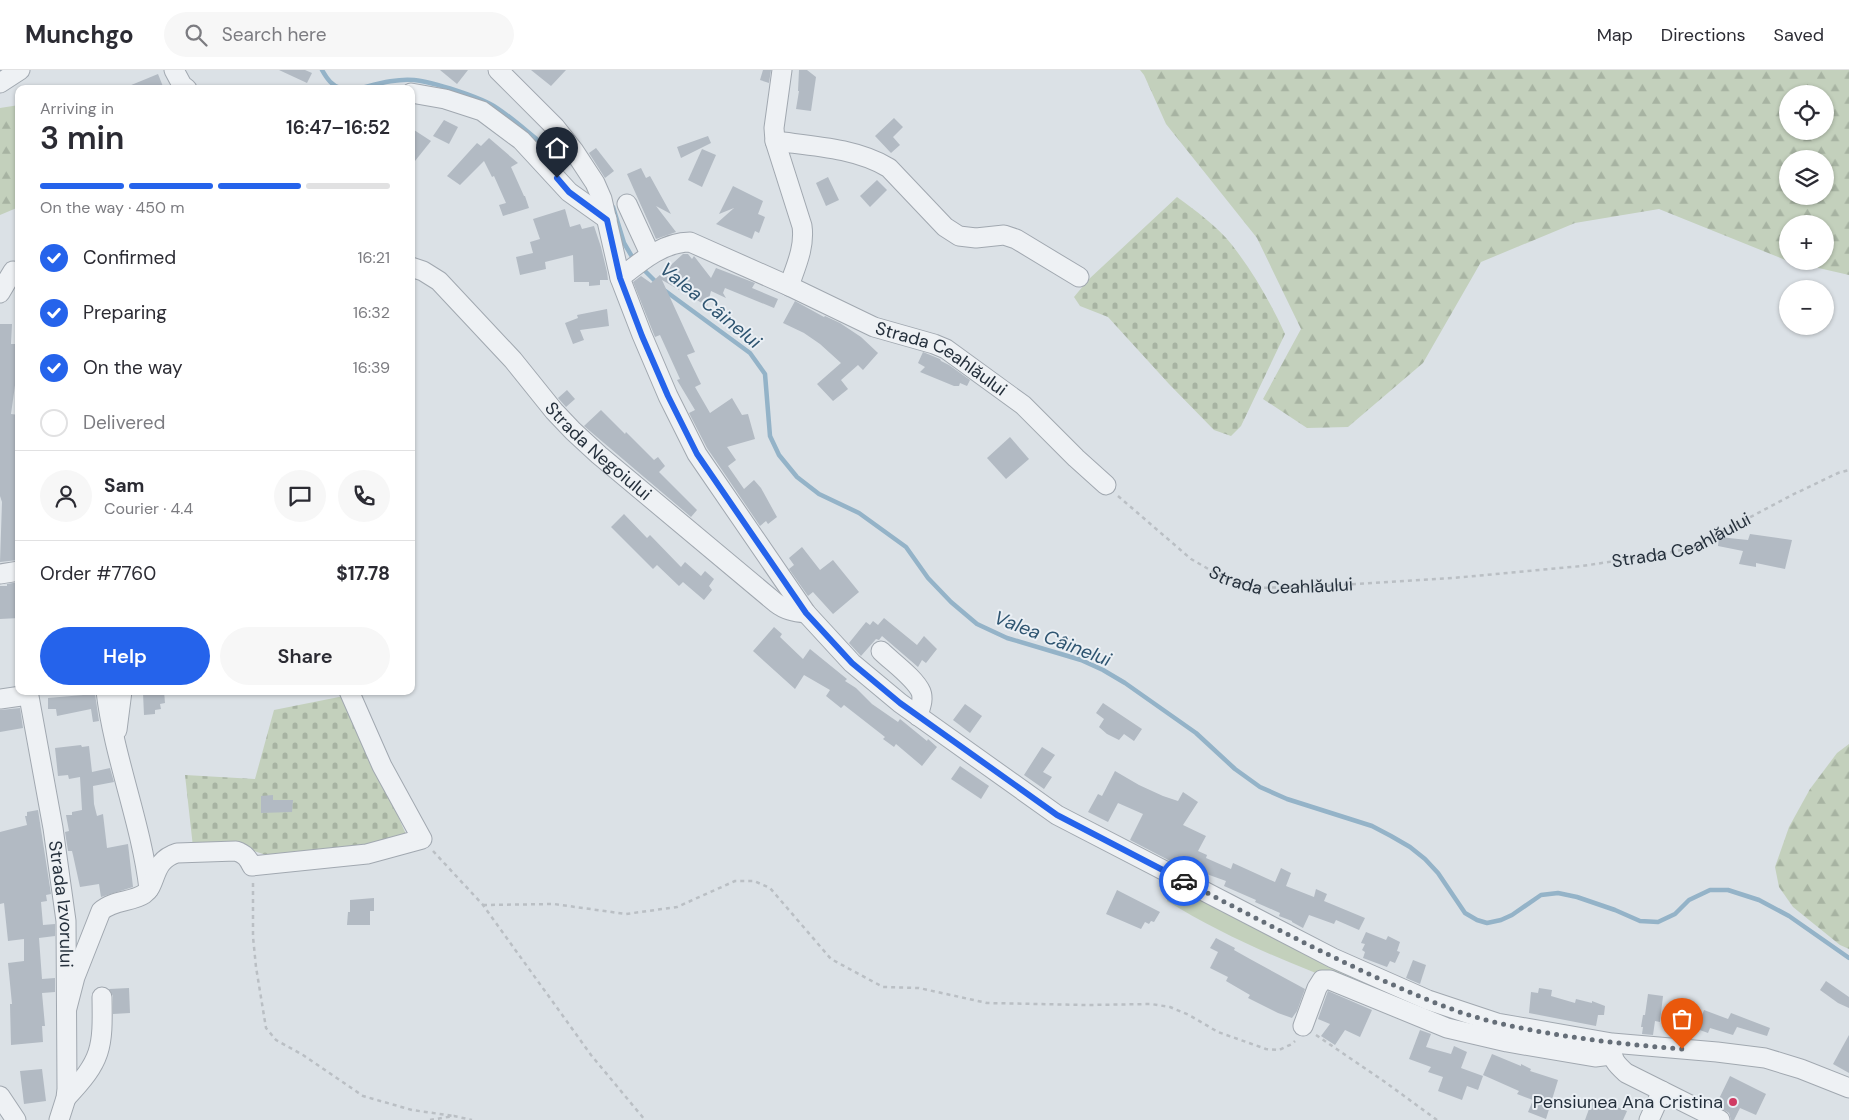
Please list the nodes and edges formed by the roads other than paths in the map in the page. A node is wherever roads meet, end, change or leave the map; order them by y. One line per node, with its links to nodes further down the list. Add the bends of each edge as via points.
1 (20, 70): 5 (street)
2 (174, 70): 6 (street)
3 (498, 70): 10 (street, via 555,127 574,151 595,183)
4 (782, 70): 8 (street)
5 (2, 83)
6 (183, 85)
7 (415, 94): 10 (street, via 482,111 522,140 569,192)
8 (775, 141): 14 (street, via 843,151 879,161 945,227 960,236 1004,235 1016,239); 16 (street, via 803,237)
9 (627, 204): 11 (street)
10 (607, 220): 15 (street)
11 (650, 254): 15 (street, Strada Ceahlăului); 16 (street, Strada Ceahlăului, via 690,242)
12 (415, 268): 21 (street, Strada Negoiului, via 439,281 513,360 554,411 599,455 776,603 795,612)
13 (11, 272): 17 (street)
14 (1080, 277)
15 (620, 278): 21 (street, via 668,396 697,454)
16 (788, 286): 18 (street, Strada Ceahlăului, via 874,327 946,349 1023,405)
17 (0, 293)
18 (1106, 485)
19 (15, 572): 20 (street)
20 (0, 574)
21 (806, 613): 29 (street, via 852,663)
22 (881, 651): 29 (street, via 921,693)
23 (19, 695): 28 (street)
24 (28, 695): 33 (street, Strada Izvorului, via 66,921)
25 (106, 695): 30 (street)
26 (121, 695): 30 (street)
27 (351, 695): 31 (street, via 382,766 422,839 367,854 252,866 248,858 236,851 177,853 161,863)
28 (0, 699)
29 (918, 716): 35 (street, via 1057,815 1333,958 1428,1000 1475,1016)
30 (115, 744): 31 (street, via 143,855)
31 (148, 889): 33 (street, via 144,894 106,906 101,911 75,977)
32 (102, 997): 39 (street, via 100,1048 95,1062)
33 (67, 1008): 39 (street, Strada Izvorului)
34 (1303, 1026): 35 (street, via 1317,988 1322,980 1330,980 1447,1028 1596,1057)
35 (1612, 1049): 36 (street, via 1716,1052 1765,1058); 37 (street, via 1617,1065 1626,1073)
36 (1849, 1088)
37 (1662, 1092): 42 (street); 43 (street)
38 (0, 1096): 40 (street)
39 (66, 1098): 41 (street, Strada Izvorului)
40 (16, 1120)
41 (59, 1120)
42 (1649, 1120)
43 (1720, 1120)

